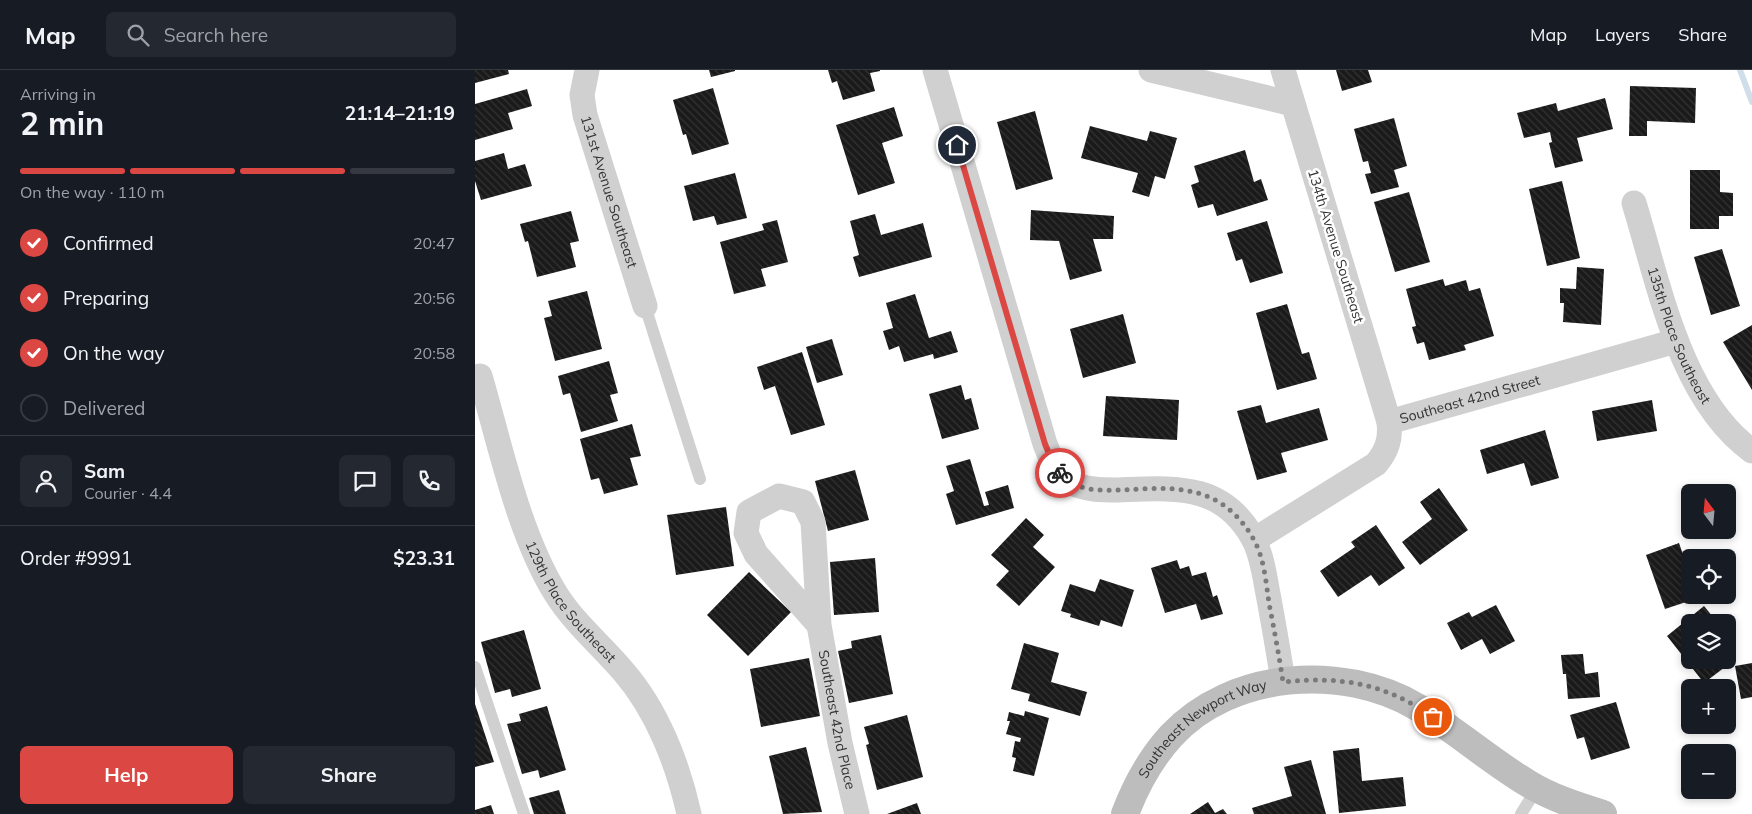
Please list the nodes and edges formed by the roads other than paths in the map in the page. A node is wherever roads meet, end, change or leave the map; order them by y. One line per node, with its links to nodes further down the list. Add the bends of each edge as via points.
1 (935, 70): 14 (street, via 1053,463 1062,476 1081,486 1104,490 1179,488 1203,494 1223,504)
2 (1151, 70): 5 (street)
3 (1283, 70): 5 (street, 134th Avenue Southeast)
4 (586, 73): 7 (street, 131st Avenue Southeast, via 585,115)
5 (1293, 104): 11 (street, 134th Avenue Southeast)
6 (1635, 202): 8 (street, 135th Place Southeast)
7 (645, 306): 13 (lane)
8 (1676, 340): 11 (street, Southeast 42nd Street); 12 (street, 135th Place Southeast, via 1698,389 1719,421)
9 (480, 376): 10 (street, 129th Place Southeast)
10 (483, 411): 20 (street, 129th Place Southeast, via 534,550 555,594 624,671 650,710 683,786)
11 (1389, 422): 14 (street, Southeast 42nd Street, via 1391,436 1376,464)
12 (1752, 452)
13 (699, 479)
14 (1254, 540): 17 (street, via 1263,564)
15 (819, 625): 15 (street, Southeast 42nd Place, via 756,554 746,533 749,512 779,496 803,502 813,522); 21 (street, Southeast 42nd Place, via 840,743)
16 (475, 667): 19 (lane)
17 (1283, 682): 18 (main road, Southeast Newport Way, via 1317,678 1349,681 1379,690 1416,706); 22 (main road, Southeast Newport Way, via 1231,695 1172,735 1148,764)
18 (1537, 788): 23 (lane); 24 (main road, Southeast Newport Way, via 1573,805)
19 (524, 814)
20 (689, 814)
21 (857, 814)
22 (1125, 814)
23 (1521, 814)
24 (1603, 814)

